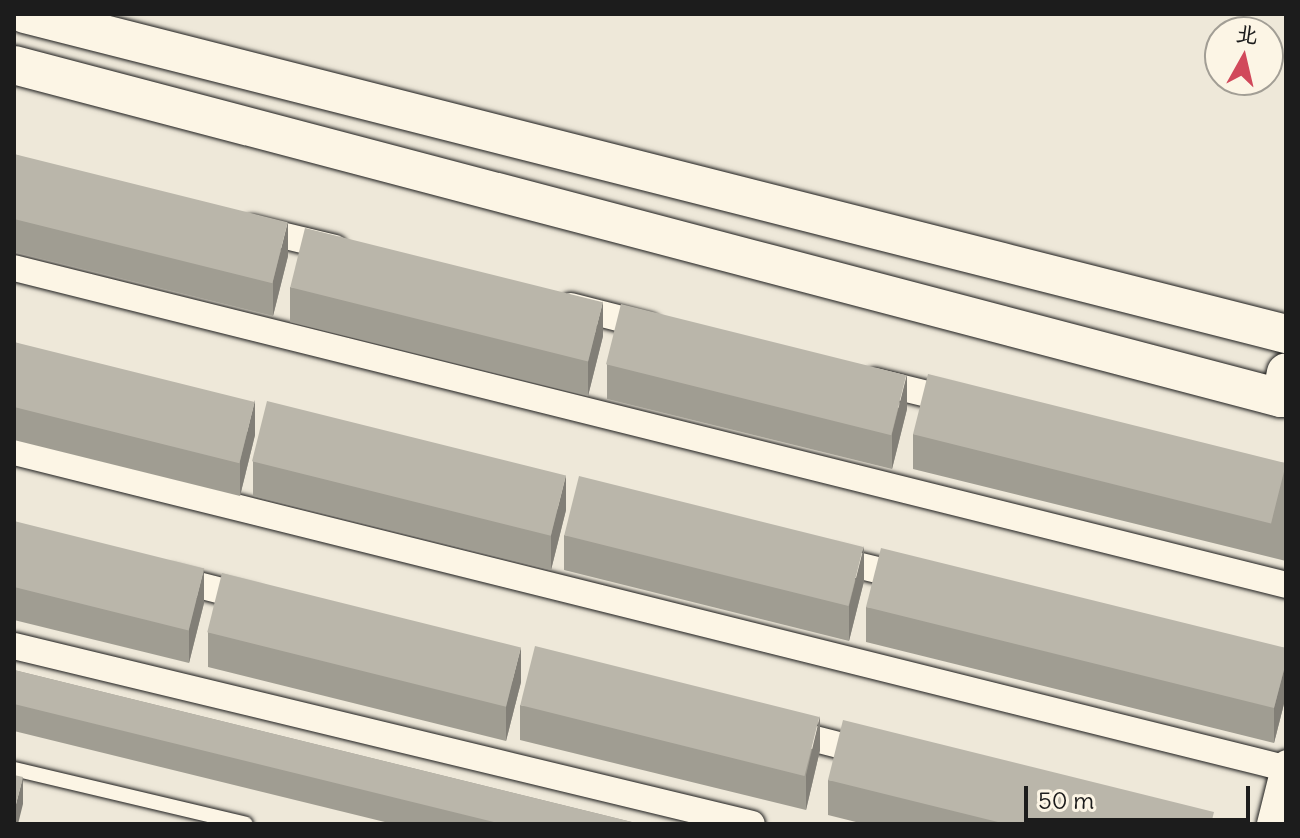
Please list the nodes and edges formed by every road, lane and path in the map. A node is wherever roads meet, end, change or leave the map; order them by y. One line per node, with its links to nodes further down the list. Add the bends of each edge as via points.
1 (25, 14): 8 (street)
2 (14, 65): 9 (street, via 1281,398)
3 (231, 223): 4 (street)
4 (355, 253)
5 (14, 268): 16 (street)
6 (541, 299): 7 (street)
7 (681, 333)
8 (1286, 334)
9 (1286, 372)
10 (852, 375): 11 (street)
11 (976, 406)
12 (14, 452): 21 (street)
13 (805, 552): 15 (street)
14 (153, 574): 17 (street)
15 (929, 583)
16 (1286, 585)
17 (277, 605)
18 (14, 646): 24 (street)
19 (771, 728): 20 (street)
20 (894, 759)
21 (1285, 765): 25 (street)
22 (14, 769): 23 (lane)
23 (246, 824)
24 (752, 824)
25 (1270, 824)

